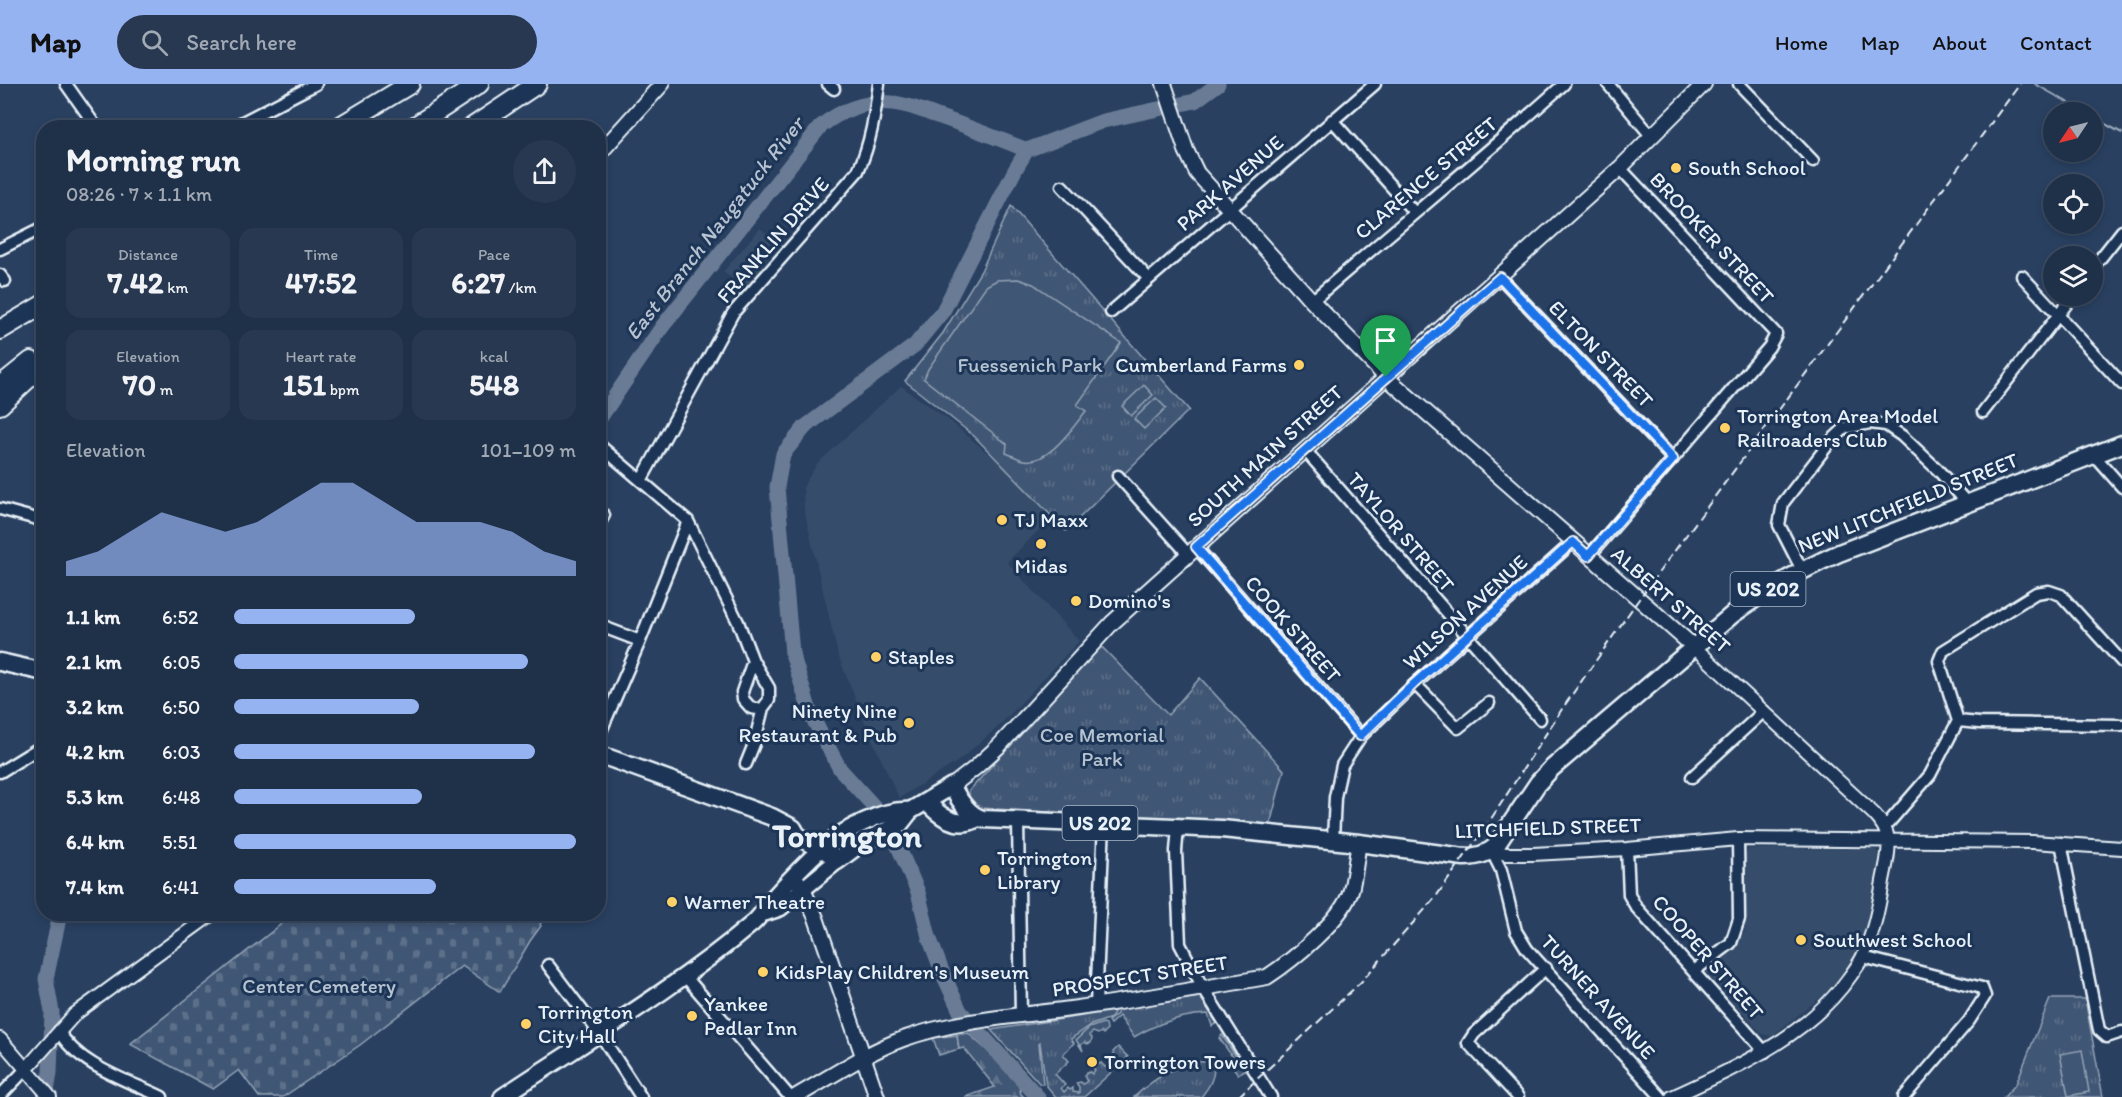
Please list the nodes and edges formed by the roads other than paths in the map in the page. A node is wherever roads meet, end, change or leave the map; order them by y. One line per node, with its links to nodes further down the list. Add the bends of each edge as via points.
1 (66, 84): 14 (street)
2 (316, 84): 15 (street)
3 (410, 84): 16 (highway)
4 (479, 84): 17 (highway)
5 (537, 84): 18 (highway)
6 (662, 84): 21 (main road)
7 (879, 84): 53 (street, FRANKLIN DRIVE, via 874,124 858,171 733,313)
8 (1375, 84): 19 (street, PARK AVENUE)
9 (1564, 84): 26 (street, CLARENCE STREET)
10 (1608, 84): 20 (street)
11 (1704, 84): 20 (main road, SOUTH MAIN STREET)
12 (1739, 84): 22 (street)
13 (1164, 85): 25 (main road, ALBERT STREET, via 1197,173)
14 (91, 120)
15 (246, 120)
16 (350, 120)
17 (424, 120)
18 (483, 120)
19 (1332, 120): 25 (street, PARK AVENUE); 26 (street)
20 (1652, 137): 23 (main road, SOUTH MAIN STREET)
21 (606, 146)
22 (1813, 161)
23 (1620, 168): 32 (main road, SOUTH MAIN STREET); 51 (street, BROOKER STREET, via 1776,334)
24 (1062, 186): 33 (street)
25 (1229, 210): 33 (street, PARK AVENUE); 34 (main road, ALBERT STREET)
26 (1414, 212): 34 (street, CLARENCE STREET)
27 (36, 231): 29 (street)
28 (2122, 231): 30 (street)
29 (0, 249)
30 (2103, 256)
31 (2022, 276): 38 (street)
32 (1500, 277): 42 (main road, SOUTH MAIN STREET); 51 (street, ELTON STREET)
33 (1149, 279): 37 (street, PARK AVENUE)
34 (1312, 301): 42 (main road, ALBERT STREET)
35 (2065, 306): 38 (street)
36 (36, 309): 39 (highway)
37 (1111, 312)
38 (2058, 315): 43 (street); 46 (street)
39 (0, 332)
40 (36, 359): 44 (highway)
41 (36, 371): 45 (highway)
42 (1386, 377): 49 (main road, SOUTH MAIN STREET); 59 (main road, ALBERT STREET)
43 (2122, 384)
44 (0, 386)
45 (0, 405)
46 (1983, 412)
47 (2122, 444): 50 (highway, NEW LITCHFIELD STREET / US 202)
48 (606, 450): 53 (street)
49 (1305, 450): 60 (main road, SOUTH MAIN STREET); 64 (street, TAYLOR STREET)
50 (2094, 454): 54 (street); 55 (highway, NEW LITCHFIELD STREET / US 202)
51 (1673, 459): 61 (street)
52 (1118, 476): 60 (street, COOK STREET)
53 (642, 479): 58 (street)
54 (2122, 487)
55 (1967, 503): 62 (highway, NEW LITCHFIELD STREET / US 202); 62 (street, via 1938,470 1886,425 1870,423 1845,428 1783,503 1779,525)
56 (0, 509): 57 (street)
57 (36, 519)
58 (688, 521): 65 (street); 67 (street)
59 (1573, 542): 61 (main road, ALBERT STREET); 64 (street, WILSON AVENUE)
60 (1192, 551): 79 (street, COOK STREET); 85 (main road, SOUTH MAIN STREET, via 1112,623 999,746)
61 (1588, 556): 66 (main road, ALBERT STREET)
62 (1802, 570): 66 (highway, NEW LITCHFIELD STREET / US 202, via 1762,592)
63 (606, 628): 65 (street)
64 (1466, 637): 71 (street, WILSON AVENUE); 75 (street, TAYLOR STREET)
65 (640, 641): 76 (street)
66 (1694, 647): 74 (street, ALBERT STREET); 101 (highway, NEW LITCHFIELD STREET / US 202, via 1551,769)
67 (753, 661): 73 (street, via 770,694); 73 (street, via 743,699 751,708)
68 (0, 662): 70 (highway)
69 (2122, 662): 77 (street, via 2061,595 2049,591 2036,593 1943,651 1939,661)
70 (36, 670)
71 (1414, 684): 72 (street, via 1458,728); 79 (street, WILSON AVENUE)
72 (1489, 703)
73 (763, 708): 82 (street)
74 (1764, 711): 84 (street); 92 (street, ALBERT STREET)
75 (1540, 719)
76 (606, 720)
77 (1958, 721): 78 (street); 92 (street, via 1930,775)
78 (2122, 725)
79 (1360, 736): 94 (street, WILSON AVENUE, via 1342,765 1335,797)
80 (36, 750): 83 (street)
81 (606, 757): 98 (highway, via 760,811 812,833)
82 (746, 764)
83 (0, 770)
84 (1692, 777)
85 (952, 786): 86 (highway, SOUTH MAIN STREET); 87 (highway, via 961,803)
86 (927, 802): 87 (highway, LITCHFIELD STREET / US 202, via 941,816 959,823); 90 (highway, SOUTH MAIN STREET)
87 (978, 818): 88 (highway, LITCHFIELD STREET / US 202)
88 (1018, 821): 89 (highway, LITCHFIELD STREET / US 202); 114 (street)
89 (1104, 823): 91 (highway, LITCHFIELD STREET / US 202); 113 (street)
90 (889, 824): 98 (highway, SOUTH MAIN STREET, via 870,820); 102 (highway)
91 (1178, 827): 94 (highway, LITCHFIELD STREET / US 202); 112 (street, via 1180,944)
92 (1885, 827): 95 (street, ALBERT STREET)
93 (1738, 839): 95 (street, LITCHFIELD STREET); 100 (street, LITCHFIELD STREET); 110 (street, via 1738,919 1731,943)
94 (1333, 840): 96 (highway, LITCHFIELD STREET / US 202)
95 (1890, 841): 97 (street, LITCHFIELD STREET); 107 (street, via 1877,914)
96 (1359, 843): 101 (highway, LITCHFIELD STREET / US 202, via 1464,857 1480,856); 112 (main road, PROSPECT STREET, via 1350,891 1340,912 1285,965 1267,977)
97 (2061, 843): 99 (street, LITCHFIELD STREET); 116 (street, via 2099,1030 2107,1037)
98 (824, 844): 102 (highway); 103 (main road)
99 (2122, 848)
100 (1627, 849): 101 (street, LITCHFIELD STREET, via 1524,854); 110 (street, COOPER STREET, via 1629,895)
101 (1491, 850): 109 (street, TURNER AVENUE, via 1501,870 1516,931)
102 (837, 861): 104 (main road)
103 (793, 876): 104 (main road); 105 (main road)
104 (803, 890): 105 (main road, via 780,908); 120 (main road)
105 (765, 913): 111 (main road)
106 (202, 921): 115 (street, via 75,1014)
107 (1863, 957): 119 (street, via 1841,989 1812,1018); 134 (street, via 1982,988 1985,996 1969,1021)
108 (548, 965): 117 (street)
109 (1546, 968): 131 (street, via 1468,1043); 132 (street, TURNER AVENUE)
110 (1694, 971): 119 (street, COOPER STREET)
111 (684, 975): 117 (main road); 127 (street)
112 (1203, 988): 113 (main road, PROSPECT STREET); 130 (street)
113 (1096, 1005): 114 (main road, PROSPECT STREET)
114 (1021, 1016): 120 (main road, PROSPECT STREET, via 949,1026 904,1039)
115 (58, 1032): 121 (street, via 39,1054); 124 (street, via 86,1060)
116 (2122, 1032)
117 (600, 1034): 125 (main road); 126 (street)
118 (0, 1039): 121 (street)
119 (1765, 1052): 133 (street)
120 (864, 1057): 128 (main road, PROSPECT STREET); 129 (main road)
121 (30, 1074): 122 (street); 123 (street)
122 (0, 1096)
123 (50, 1097)
124 (162, 1097)
125 (502, 1097)
126 (641, 1097)
127 (790, 1097)
128 (795, 1097)
129 (877, 1097)
130 (1271, 1097)
131 (1518, 1097)
132 (1661, 1097)
133 (1672, 1097)
134 (1904, 1097)

